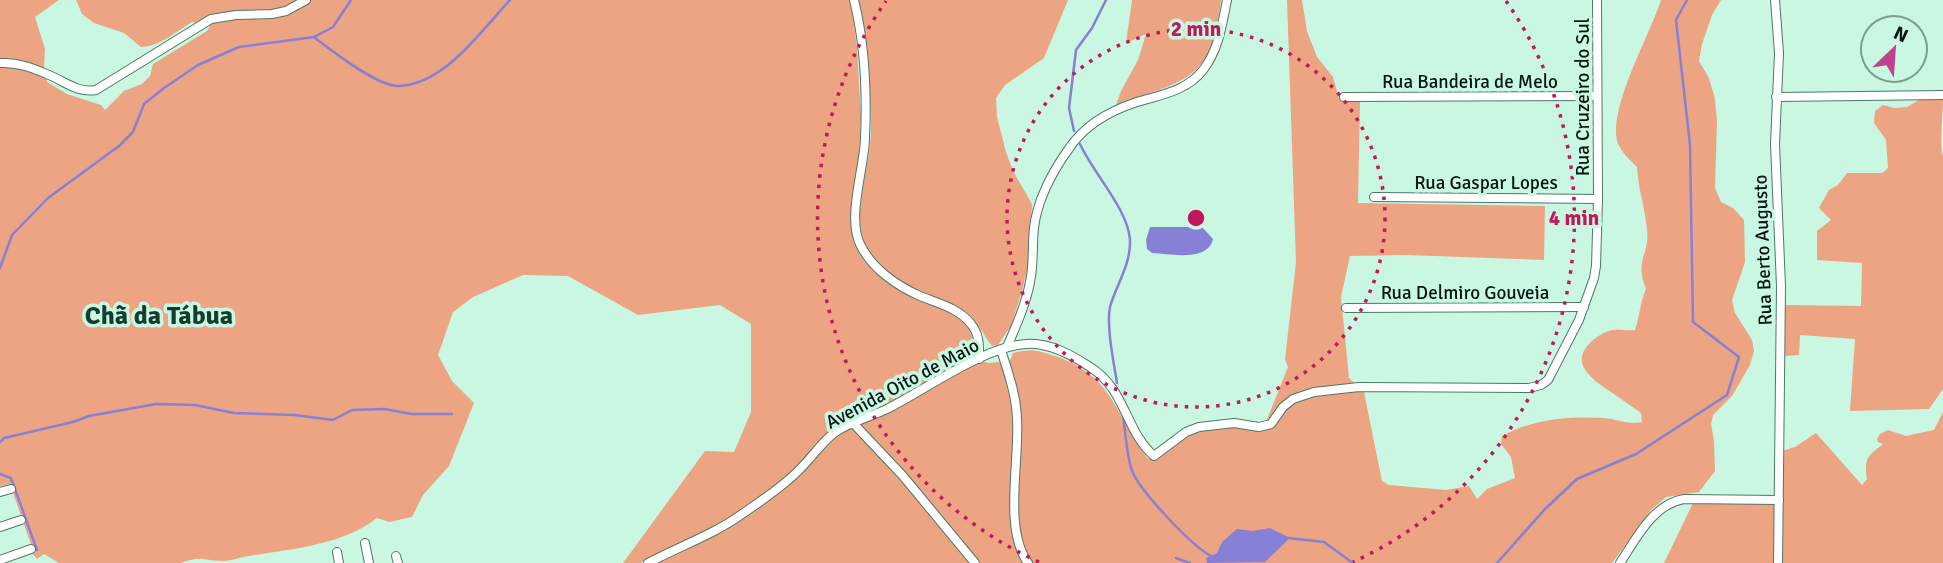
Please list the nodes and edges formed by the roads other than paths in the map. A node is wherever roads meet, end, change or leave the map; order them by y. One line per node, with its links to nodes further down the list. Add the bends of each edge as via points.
1 (306, 0): 6 (street, via 279,12 211,19 96,90 83,92 18,63)
2 (854, 0): 16 (street, via 866,112 856,210 858,237 865,253 886,276 970,322 978,337)
3 (1227, 0): 15 (street, via 1220,37 1198,76 1171,92 1106,114 1069,148 1035,218 1030,286)
4 (1597, 0): 8 (street, Rua Cruzeiro do Sul)
5 (1775, 0): 10 (street, Rua Berto Augusto)
6 (0, 63)
7 (1943, 94): 10 (street)
8 (1596, 96): 9 (street, Rua Bandeira de Melo); 12 (street, Rua Cruzeiro do Sul)
9 (1344, 97)
10 (1776, 97): 20 (street, Rua Berto Augusto, via 1781,286)
11 (1374, 197): 12 (street, Rua Gaspar Lopes)
12 (1598, 199): 13 (street, Rua Cruzeiro do Sul, via 1594,278)
13 (1584, 307): 14 (street, Rua Delmiro Gouveia); 15 (street, Avenida Oito de Maio, via 1549,378 1538,386 1314,391 1293,399 1269,425 1199,427 1154,456 1138,438 1115,390 1093,368 1044,345)
14 (1346, 308)
15 (1004, 348): 16 (street, Avenida Oito de Maio); 31 (street, via 1016,401 1015,524 1018,546)
16 (979, 359): 17 (street, Avenida Oito de Maio)
17 (853, 423): 29 (street, Avenida Oito de Maio, via 830,436 796,473 741,515); 30 (street)
18 (11, 489): 19 (street)
19 (0, 492)
20 (1779, 500): 32 (street, via 1675,500 1650,521); 33 (street, Rua Berto Augusto)
21 (21, 520): 22 (street)
22 (0, 527)
23 (365, 544): 28 (street)
24 (31, 549): 26 (street)
25 (337, 552): 27 (street)
26 (0, 560)
27 (339, 563)
28 (369, 563)
29 (648, 563)
30 (975, 563)
31 (1028, 563)
32 (1620, 563)
33 (1778, 563)

